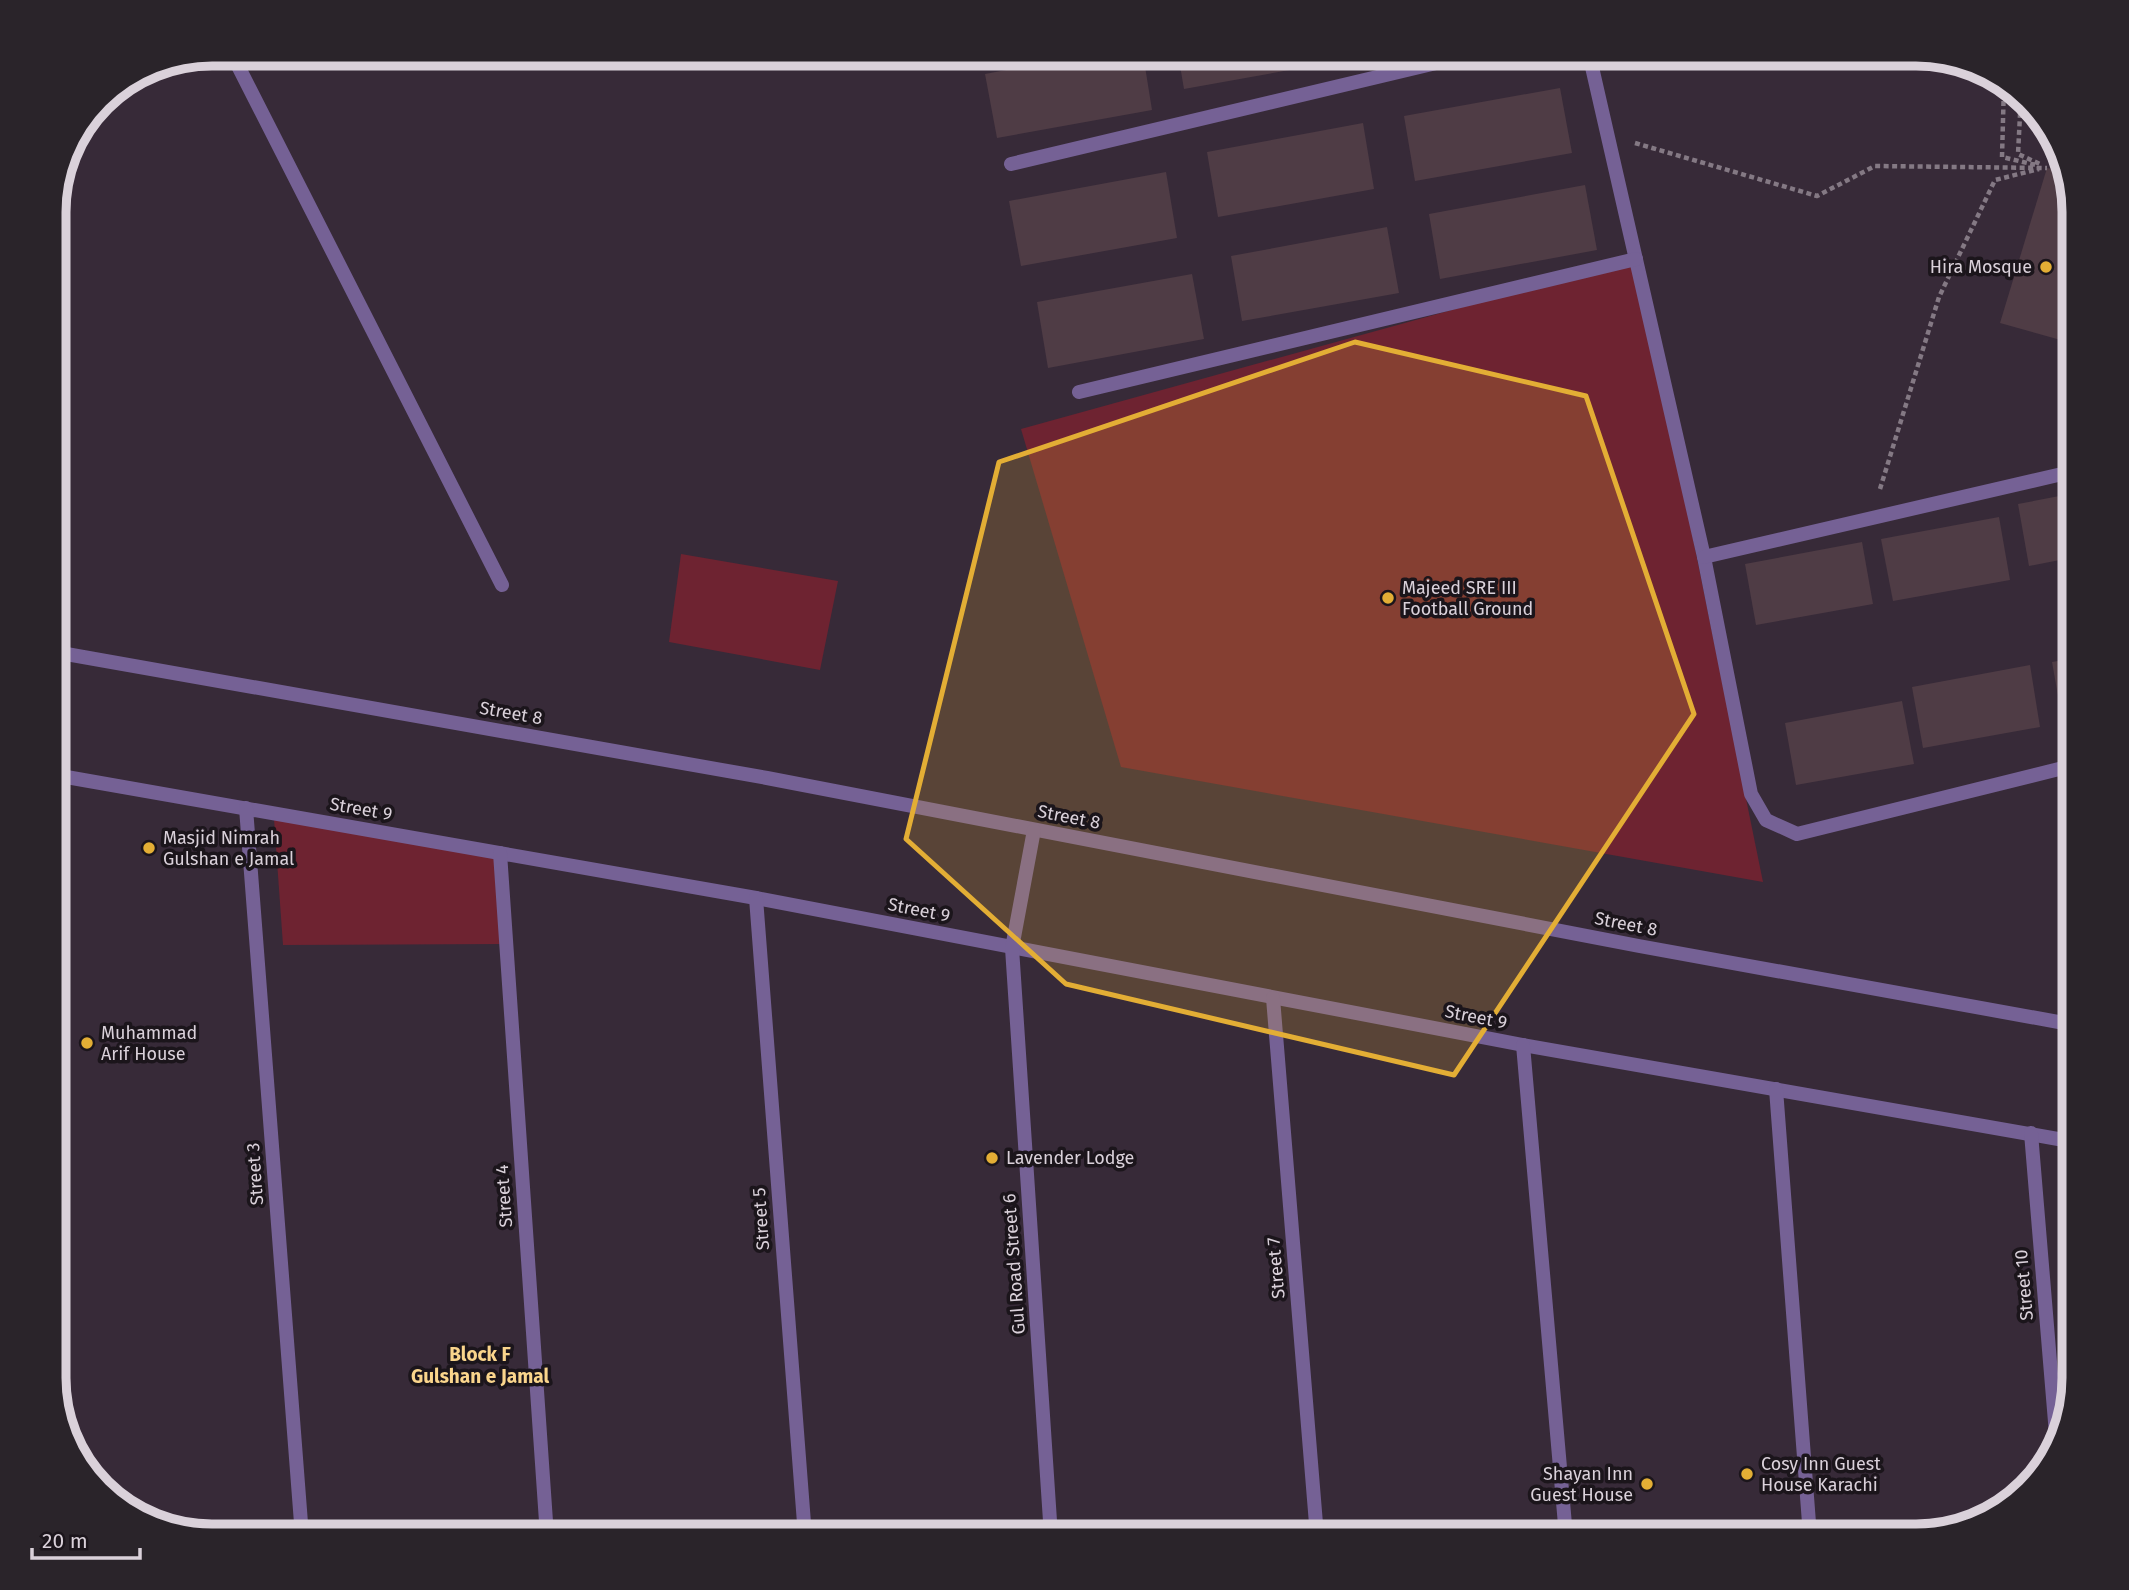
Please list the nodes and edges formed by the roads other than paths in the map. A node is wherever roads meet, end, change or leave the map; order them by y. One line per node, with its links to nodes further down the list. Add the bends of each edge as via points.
1 (1422, 66): 4 (street)
2 (1592, 66): 5 (street)
3 (239, 67): 9 (street)
4 (1011, 164)
5 (1636, 259): 6 (street); 8 (street)
6 (1079, 393)
7 (2062, 474): 8 (street)
8 (1704, 557): 11 (street, via 1751,794 1766,820 1797,834)
9 (502, 584)
10 (67, 654): 14 (street, Street 8)
11 (2062, 768)
12 (67, 777): 13 (street, Street 9)
13 (246, 808): 15 (street, Street 9); 25 (street, Street 3)
14 (1034, 830): 17 (street, Gul Road Street 6); 19 (street, Street 8)
15 (500, 853): 16 (street, Street 9); 26 (street, Street 4)
16 (756, 898): 17 (street, Street 9); 27 (street, Street 5)
17 (1012, 948): 18 (street, Street 9); 28 (street, Gul Road Street 6)
18 (1273, 998): 20 (street, Street 9); 29 (street, Street 7)
19 (2062, 1024)
20 (1523, 1045): 21 (street, Street 9); 30 (street)
21 (1776, 1088): 22 (street, Street 9); 31 (street)
22 (2031, 1133): 23 (street, Street 9); 24 (street, Street 10)
23 (2062, 1139)
24 (2055, 1424)
25 (301, 1524)
26 (546, 1524)
27 (804, 1524)
28 (1050, 1524)
29 (1316, 1524)
30 (1565, 1524)
31 (1809, 1524)

